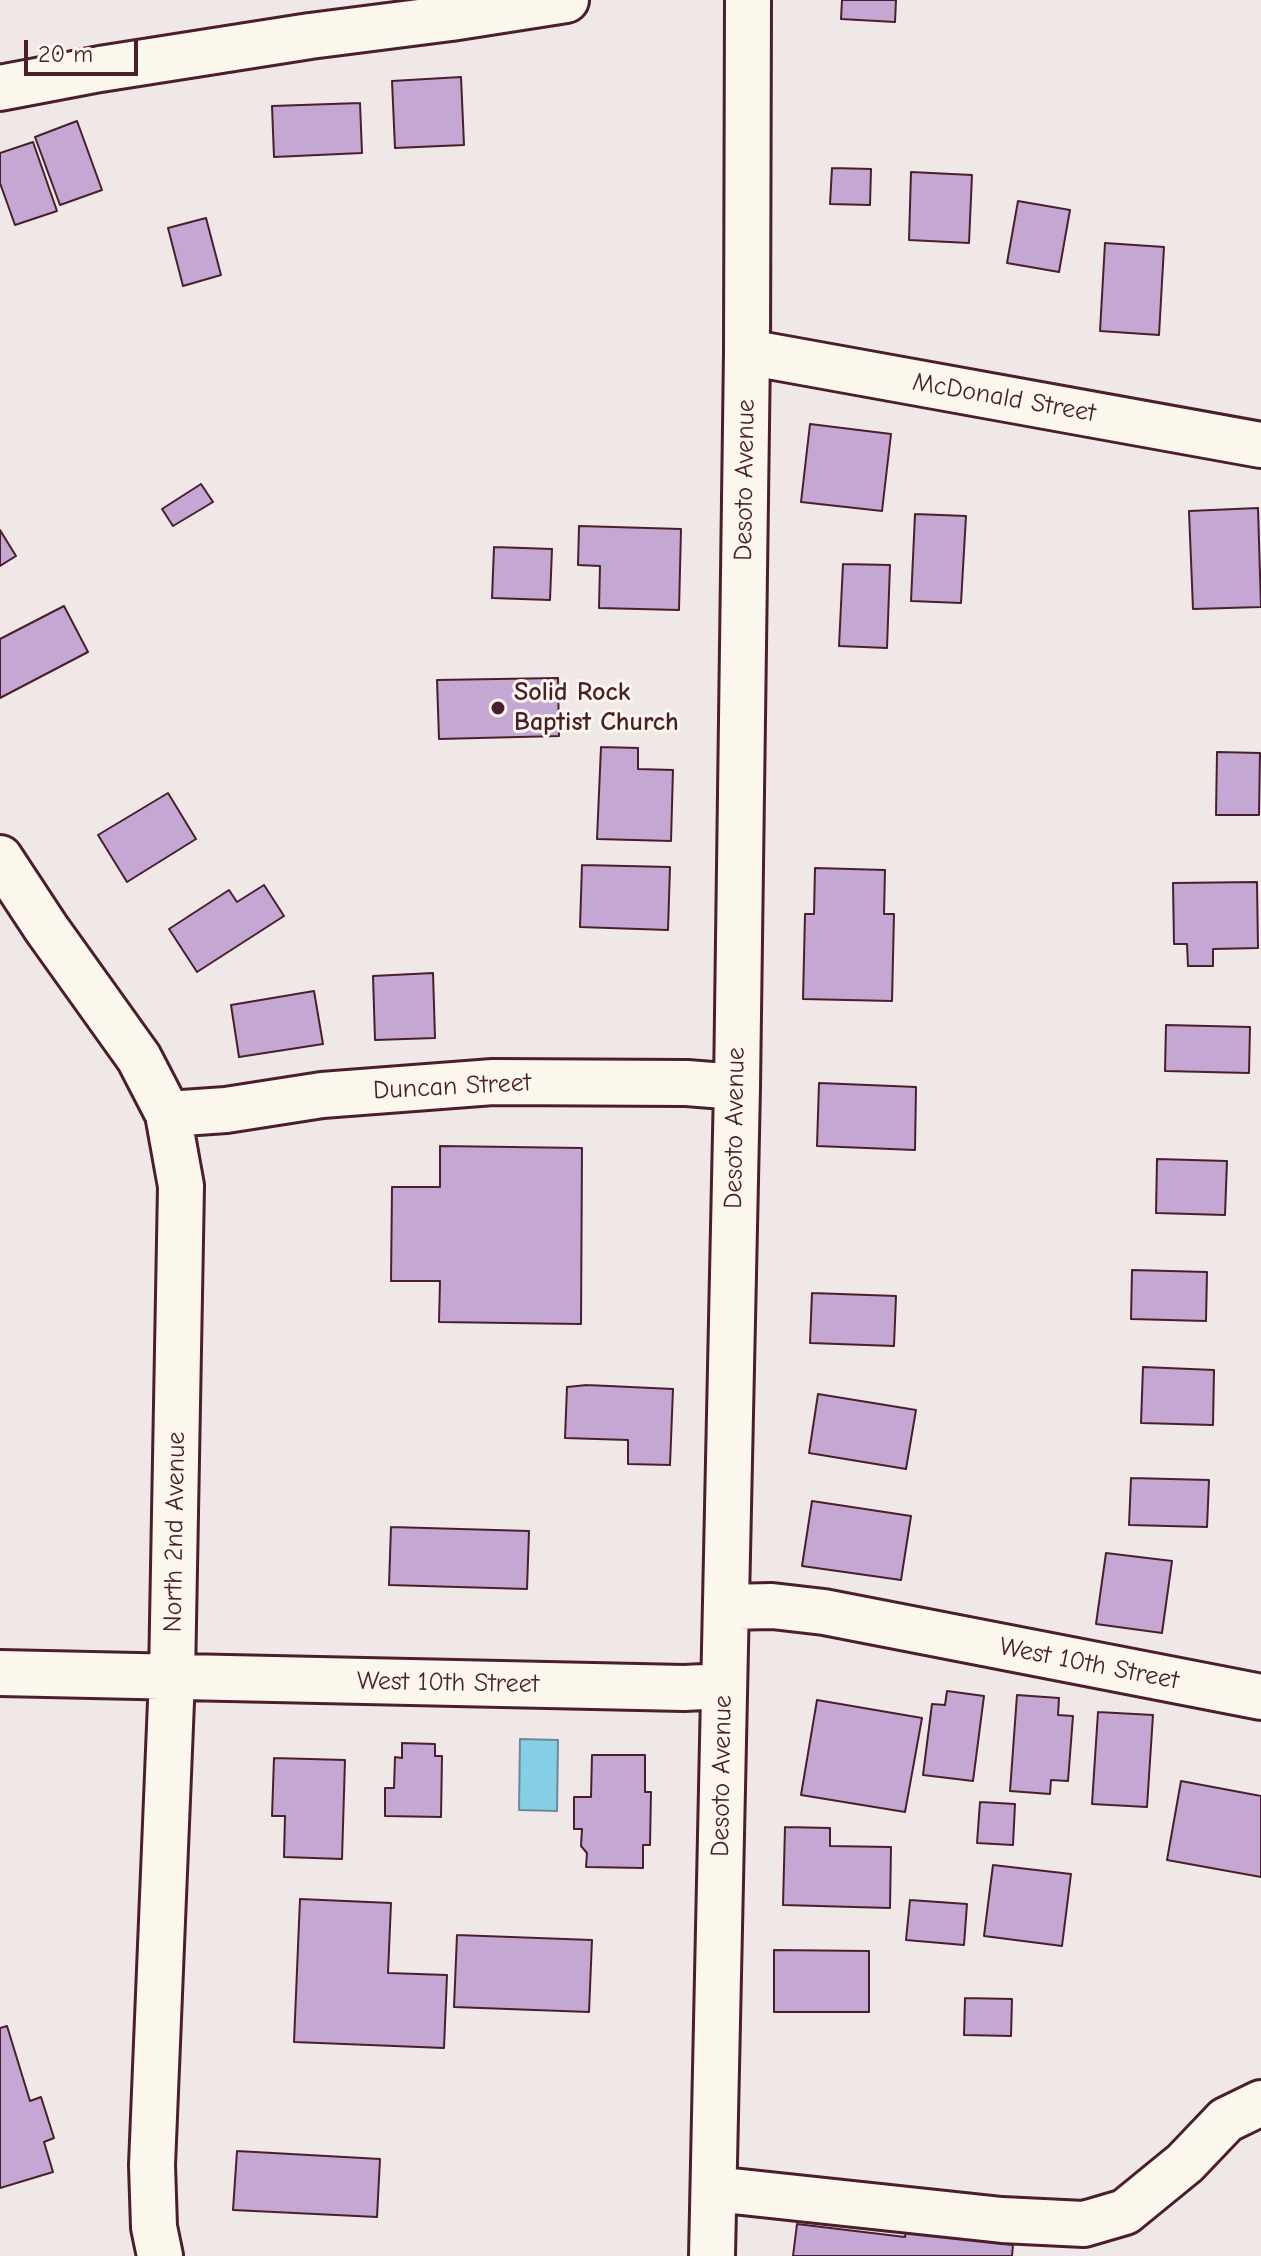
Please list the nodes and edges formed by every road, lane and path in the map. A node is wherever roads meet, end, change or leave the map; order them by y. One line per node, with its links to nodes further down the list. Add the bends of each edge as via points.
1 (566, 0): 3 (street)
2 (748, 0): 4 (street, Desoto Avenue)
3 (0, 88)
4 (747, 352): 5 (street, McDonald Street); 7 (street, Desoto Avenue)
5 (1261, 445)
6 (0, 858): 8 (street, North 2nd Avenue, via 139,1058)
7 (737, 1087): 8 (street, Duncan Street, via 493,1082); 9 (street, Desoto Avenue)
8 (168, 1114): 11 (street, North 2nd Avenue, via 181,1186)
9 (727, 1607): 12 (street, Desoto Avenue); 13 (street, West 10th Street, via 824,1612)
10 (0, 1673): 11 (street, West 10th Street)
11 (172, 1677): 12 (street, West 10th Street); 17 (street, North 2nd Avenue, via 152,2165)
12 (724, 1686): 15 (street, Desoto Avenue)
13 (1261, 1697)
14 (1261, 2103): 16 (street, via 1226,2120 1185,2163 1125,2212)
15 (714, 2189): 16 (street, via 1002,2220); 18 (street, Desoto Avenue)
16 (1034, 2239)
17 (160, 2256)
18 (712, 2256)

